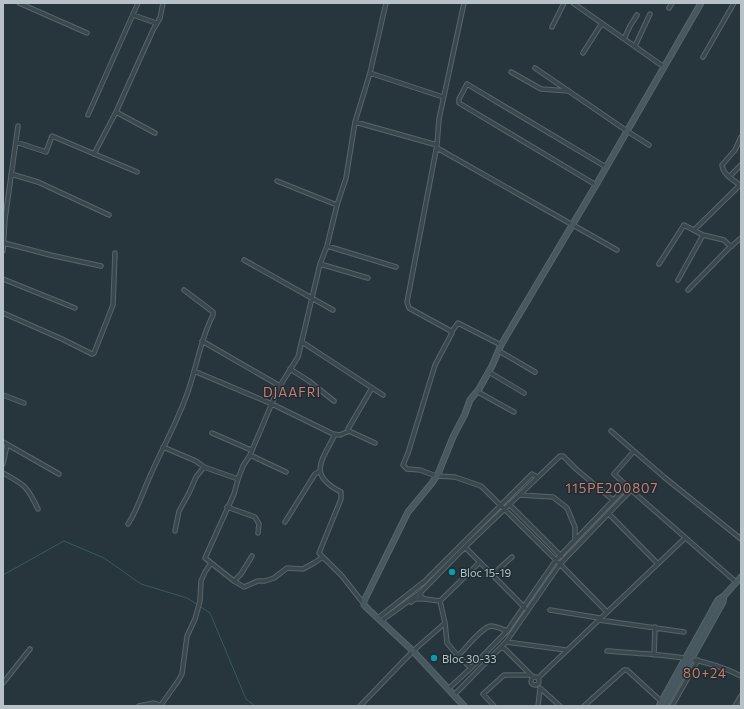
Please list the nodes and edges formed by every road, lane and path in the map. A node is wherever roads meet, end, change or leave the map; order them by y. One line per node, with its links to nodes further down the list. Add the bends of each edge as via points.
1 (19, 3): 18 (street)
2 (138, 3): 13 (street)
3 (163, 3): 15 (street)
4 (386, 3): 26 (street)
5 (464, 3): 28 (street)
6 (564, 3): 17 (street)
7 (573, 3): 16 (street)
8 (672, 3): 11 (street)
9 (701, 3): 23 (street)
10 (734, 3): 22 (street)
11 (669, 8)
12 (650, 14): 20 (street)
13 (133, 15): 15 (street); 30 (street)
14 (637, 15): 19 (street)
15 (156, 23): 29 (street)
16 (602, 23): 19 (street); 21 (street)
17 (552, 27)
18 (87, 33)
19 (624, 38): 20 (street)
20 (635, 46): 23 (street)
21 (583, 53)
22 (703, 57)
23 (664, 67): 33 (street)
24 (535, 68): 27 (street)
25 (511, 72): 27 (street, via 543,90)
26 (370, 73): 28 (street); 31 (street)
27 (569, 91): 33 (street)
28 (443, 97): 38 (street)
29 (116, 112): 34 (street); 39 (street)
30 (88, 115)
31 (355, 122): 38 (street); 48 (street, via 346,178)
32 (18, 126): 36 (street)
33 (627, 131): 37 (street); 41 (street)
34 (155, 133)
35 (741, 137): 44 (street, via 735,150 722,165)
36 (16, 142): 39 (street, via 46,152 52,136); 43 (street)
37 (649, 145)
38 (437, 147): 51 (street); 77 (street, via 407,306)
39 (94, 154): 42 (street)
40 (741, 165): 44 (street)
41 (606, 167): 46 (street); 46 (street, via 467,84 459,98 459,104)
42 (136, 172)
43 (11, 174): 49 (street, via 38,182); 50 (street)
44 (729, 177): 47 (street)
45 (277, 181): 48 (street)
46 (596, 185): 51 (street)
47 (740, 186): 52 (street)
48 (337, 205): 58 (street)
49 (109, 215)
50 (4, 218): 55 (street)
51 (572, 226): 60 (street); 80 (street)
52 (694, 230): 53 (street); 65 (street, via 684,224)
53 (703, 235): 59 (street, via 724,240); 70 (street)
54 (741, 238): 56 (street)
55 (4, 243): 61 (street); 66 (street)
56 (736, 243): 57 (street); 59 (street)
57 (741, 245)
58 (327, 246): 64 (street); 67 (street)
59 (732, 246): 72 (street)
60 (617, 250)
61 (3, 251)
62 (115, 253): 76 (street, via 113,305 94,353)
63 (244, 260): 73 (street)
64 (320, 264): 68 (street); 73 (street)
65 (659, 264)
66 (101, 266)
67 (396, 267)
68 (368, 278)
69 (3, 279): 74 (street)
70 (678, 280)
71 (184, 290): 78 (street, via 213,312)
72 (688, 290)
73 (312, 299): 75 (street); 79 (street)
74 (75, 308)
75 (333, 310)
76 (3, 313)
77 (452, 331): 80 (street, via 458,323); 113 (street, via 435,365 403,465 407,469 420,470)
78 (202, 341): 83 (street); 86 (street)
79 (302, 342): 82 (street, via 298,357); 87 (street)
80 (501, 345): 81 (street)
81 (499, 351): 84 (street); 85 (street)
82 (290, 369): 86 (street); 92 (street)
83 (194, 371): 94 (street); 103 (street, via 177,418)
84 (489, 372): 88 (street); 89 (street)
85 (535, 372)
86 (280, 386): 94 (street)
87 (372, 388): 91 (street); 96 (street)
88 (478, 392): 95 (street); 113 (street, via 470,400)
89 (524, 393)
90 (3, 395): 93 (street)
91 (383, 395)
92 (334, 401)
93 (24, 403)
94 (272, 404): 99 (street); 104 (street)
95 (514, 412)
96 (349, 431): 99 (street, via 340,435); 101 (street)
97 (611, 431): 105 (street)
98 (212, 433): 104 (street)
99 (335, 434): 109 (street, via 322,457)
100 (3, 442): 102 (street)
101 (375, 443)
102 (8, 445): 107 (street); 112 (street)
103 (163, 447): 108 (street); 128 (street)
104 (251, 450): 106 (street)
105 (634, 451): 116 (street, via 614,474); 132 (street)
106 (250, 455): 110 (street); 115 (street)
107 (3, 464)
108 (204, 467): 115 (street); 129 (street, via 196,477 179,511)
109 (320, 471): 127 (street, via 315,474); 137 (street, via 320,475 330,486 342,495 319,551)
110 (286, 472)
111 (3, 473): 124 (street, via 28,489)
112 (59, 474)
113 (436, 476): 121 (street, via 455,477 481,486); 152 (street, via 408,512)
114 (537, 477): 118 (street); 119 (street, via 532,474); 120 (street, via 563,456)
115 (238, 479): 123 (street)
116 (627, 486): 117 (street); 120 (street)
117 (631, 490): 126 (street); 131 (street)
118 (520, 495): 122 (street); 133 (street, via 551,496 567,508 575,527)
119 (505, 500): 121 (street); 122 (street)
120 (613, 500): 133 (street)
121 (500, 505): 125 (street); 158 (street, via 425,581)
122 (510, 505): 125 (street); 136 (street)
123 (227, 507): 130 (street, via 255,517 259,524); 142 (street, via 205,558)
124 (38, 509)
125 (505, 509): 134 (street); 139 (street)
126 (609, 514): 140 (street); 144 (street)
127 (285, 522)
128 (128, 524)
129 (175, 531)
130 (258, 533)
131 (685, 538): 144 (street); 148 (street)
132 (741, 539)
133 (575, 540): 136 (street)
134 (465, 547): 141 (street); 149 (street)
135 (252, 556): 147 (street)
136 (560, 556): 139 (street); 140 (street)
137 (323, 557): 147 (street, via 303,569 287,568 265,581 244,586); 152 (street, via 342,576)
138 (512, 557): 145 (street)
139 (556, 560): 143 (street); 154 (street)
140 (564, 560): 143 (street)
141 (480, 562): 145 (street); 151 (street)
142 (211, 563): 147 (street); 187 (street, via 201,581 200,601 187,636 182,674)
143 (560, 564): 155 (street); 157 (street)
144 (658, 564): 157 (street)
145 (492, 575): 154 (street)
146 (741, 577): 148 (street)
147 (234, 581)
148 (736, 582): 172 (street, via 724,596 723,602)
149 (421, 592): 150 (street, via 420,596); 153 (street)
150 (424, 599): 151 (street); 153 (street)
151 (440, 601): 160 (street)
152 (364, 605): 158 (street)
153 (403, 606): 158 (street)
154 (523, 606): 155 (street); 162 (street)
155 (527, 610): 164 (street)
156 (550, 610): 159 (street)
157 (607, 612): 159 (street)
158 (380, 619): 168 (street)
159 (600, 619): 161 (street); 167 (street)
160 (445, 623): 168 (street); 171 (street, via 447,643)
161 (655, 628): 163 (street); 170 (street)
162 (507, 631): 171 (street, via 490,626); 174 (street)
163 (684, 632)
164 (506, 642): 165 (street); 167 (street)
165 (500, 648): 175 (street, via 505,649); 182 (street)
166 (30, 649): 178 (street)
167 (566, 650): 177 (street)
168 (413, 651): 181 (street); 188 (street)
169 (607, 651): 170 (street)
170 (654, 655): 172 (street)
171 (458, 656): 174 (street)
172 (688, 658): 173 (street); 185 (street)
173 (698, 660): 176 (street); 194 (street)
174 (471, 668): 181 (street)
175 (531, 676): 177 (street); 179 (street, via 532,683); 190 (street, via 504,675 499,679 483,694)
176 (741, 676)
177 (538, 678): 179 (street)
178 (3, 683)
179 (538, 684): 180 (street)
180 (540, 688): 191 (street); 192 (street)
181 (448, 689): 182 (street)
182 (454, 694): 189 (street)
183 (741, 696): 195 (street)
184 (149, 705): 186 (street); 187 (street, via 154,703)
185 (662, 705): 193 (street, via 627,670 624,670)
186 (139, 706)
187 (162, 706)
188 (360, 706)
189 (464, 706)
190 (494, 706)
191 (538, 706)
192 (560, 706)
193 (584, 706)
194 (672, 706)
195 (735, 706)

